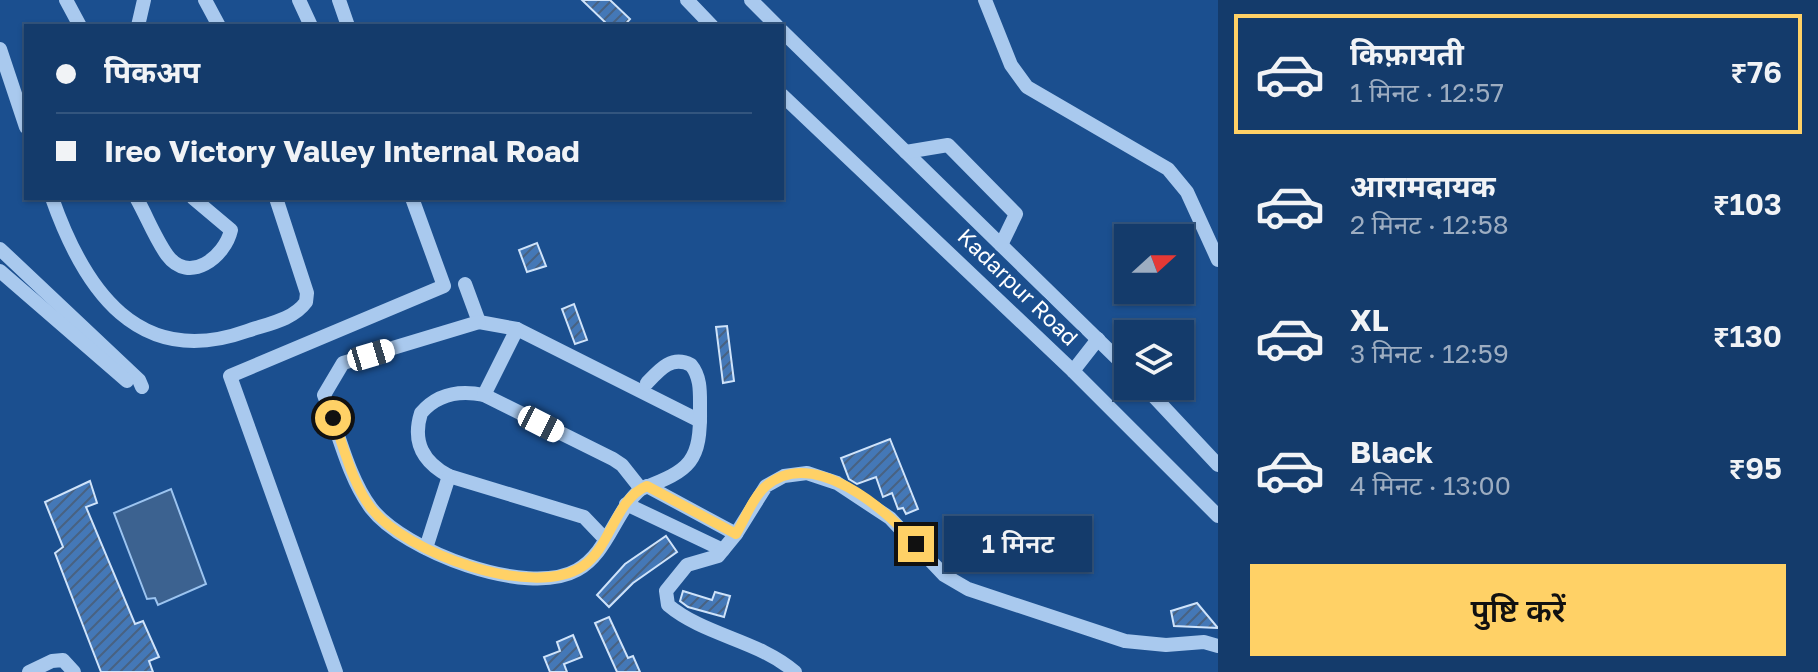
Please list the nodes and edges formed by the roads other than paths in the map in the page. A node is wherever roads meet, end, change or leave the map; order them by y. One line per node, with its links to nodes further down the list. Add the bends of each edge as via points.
1 (66, 0): 9 (street)
2 (144, 0): 10 (street)
3 (205, 0): 11 (street)
4 (299, 0): 12 (street)
5 (339, 0): 13 (street)
6 (687, 0): 14 (street)
7 (751, 0): 15 (street)
8 (985, 0): 28 (street, via 1011,65 1027,87 1168,169 1187,192)
9 (79, 24)
10 (138, 24)
11 (218, 24)
12 (310, 24)
13 (347, 24)
14 (710, 24)
15 (775, 24)
16 (784, 33): 20 (street, Kadarpur Road)
17 (0, 49): 19 (street)
18 (784, 97): 35 (street, Kadarpur Road)
19 (24, 121)
20 (906, 152): 26 (street, Kadarpur Road); 26 (street, via 948,145 1016,214)
21 (53, 200): 24 (street, via 76,257 109,301 157,338 183,342 232,336 288,316 306,302)
22 (139, 200): 23 (street, via 169,258 191,267 211,263 227,245 231,230)
23 (195, 200)
24 (277, 200)
25 (413, 200): 52 (street, via 444,286 230,376)
26 (1001, 245): 33 (street, Kadarpur Road)
27 (0, 249): 29 (street, via 142,387 134,387)
28 (1218, 260)
29 (0, 271)
30 (465, 284): 31 (street)
31 (479, 322): 32 (street); 47 (street, via 343,363 324,395 369,505 394,529)
32 (517, 329): 37 (street); 39 (street)
33 (1098, 339): 34 (street, Kadarpur Road); 35 (street)
34 (1114, 355)
35 (1073, 371): 44 (street, Kadarpur Road)
36 (647, 383): 39 (street, via 666,364 691,365 700,391)
37 (484, 395): 41 (street, via 449,393 421,413 417,433 423,453); 42 (street, via 613,459)
38 (1157, 400): 40 (street)
39 (700, 421): 42 (street, via 700,442 683,468)
40 (1218, 465)
41 (449, 476): 46 (street, via 584,517); 47 (street)
42 (644, 488): 43 (street); 45 (street)
43 (626, 504): 46 (street); 48 (street)
44 (1218, 516)
45 (736, 534): 48 (street); 49 (street, via 766,486 797,473 821,476 890,518 944,575 968,589 1125,641)
46 (605, 539): 47 (street, via 587,564 544,580 472,566)
47 (426, 548)
48 (723, 550): 53 (street, via 678,573 666,591 668,605 695,625 745,644)
49 (1218, 646)
50 (29, 672): 51 (street, via 63,660)
51 (74, 672)
52 (336, 672)
53 (795, 672)

